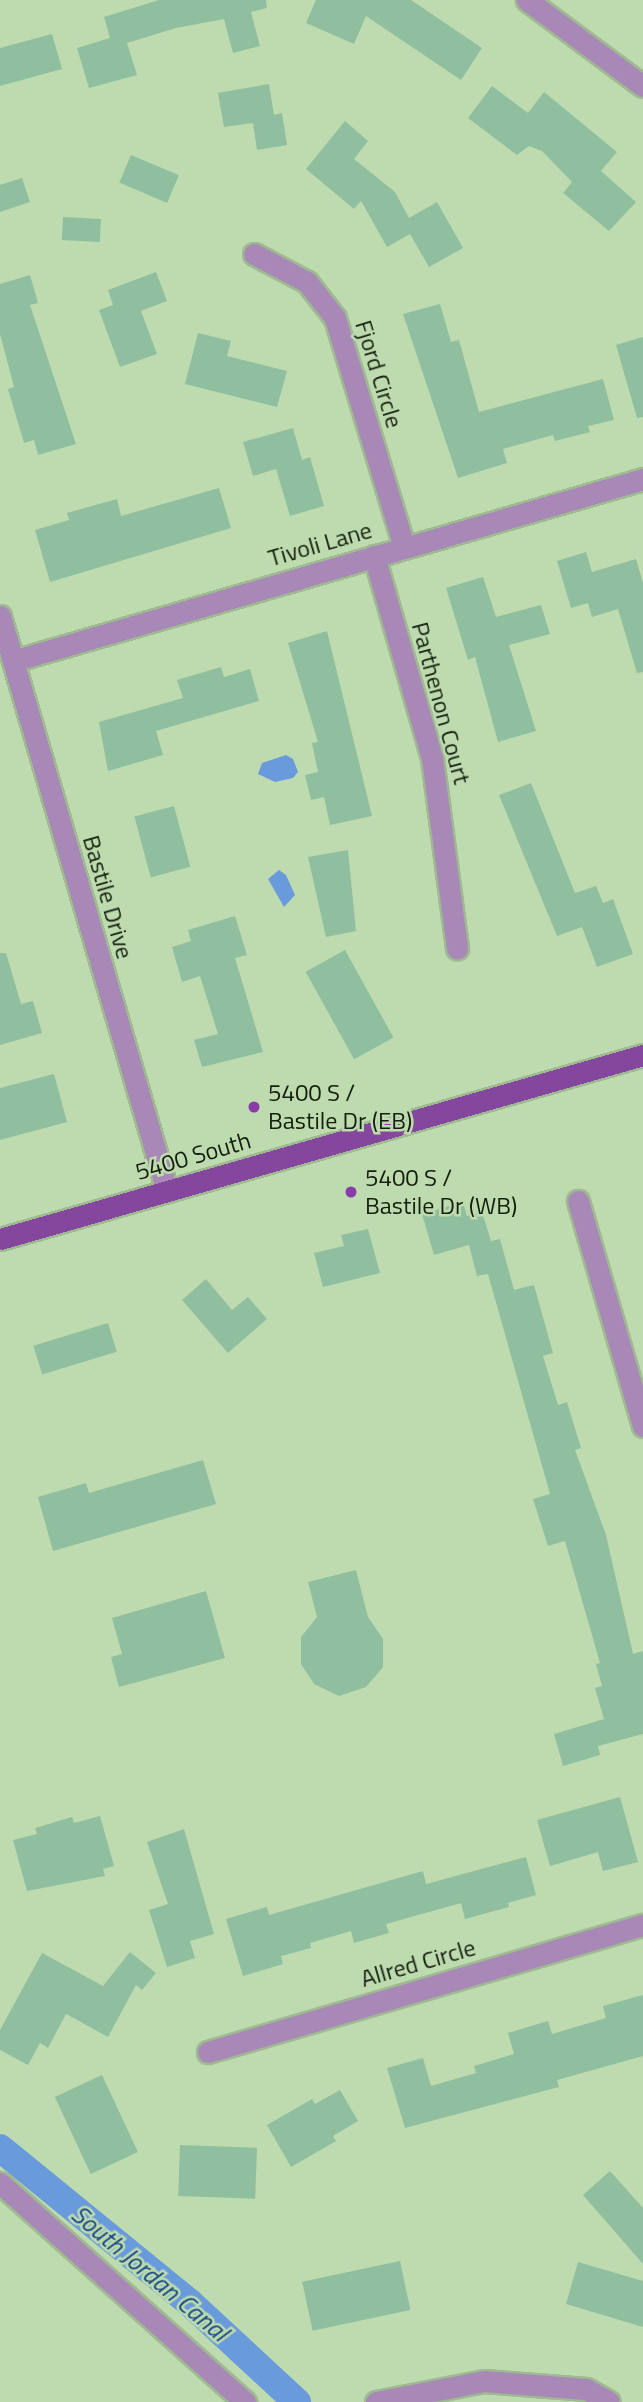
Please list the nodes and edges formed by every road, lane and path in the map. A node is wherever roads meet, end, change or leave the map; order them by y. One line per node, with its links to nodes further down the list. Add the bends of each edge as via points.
1 (527, 0): 2 (street)
2 (643, 86)
3 (254, 254): 5 (street, Fjord Circle, via 307,282 335,318)
4 (643, 479): 5 (street, Tivoli Lane)
5 (404, 547): 6 (street, Tivoli Lane)
6 (374, 556): 8 (street, Tivoli Lane); 9 (street, Parthenon Court, via 432,758)
7 (0, 616): 8 (street, Bastile Drive)
8 (13, 661): 11 (street, Bastile Drive)
9 (457, 948)
10 (643, 1055): 11 (main road, 5400 South)
11 (167, 1191): 13 (main road, 5400 South)
12 (578, 1201): 14 (street)
13 (0, 1239)
14 (643, 1426)
15 (643, 1925): 16 (street, Allred Circle)
16 (208, 2052)
17 (0, 2183): 18 (street)
18 (244, 2402)
19 (376, 2402): 20 (street, via 484,2381 586,2389)
20 (609, 2402)

